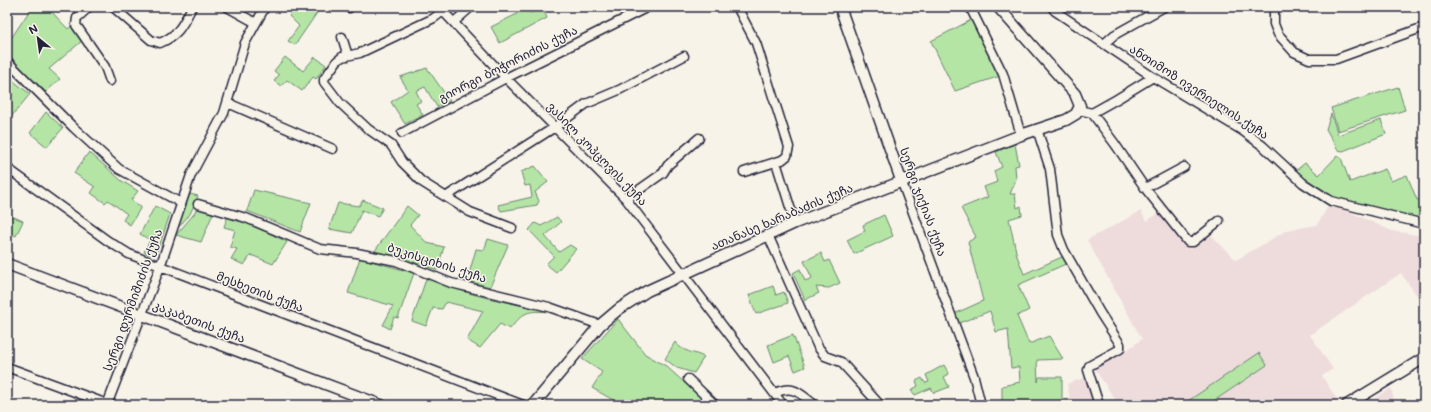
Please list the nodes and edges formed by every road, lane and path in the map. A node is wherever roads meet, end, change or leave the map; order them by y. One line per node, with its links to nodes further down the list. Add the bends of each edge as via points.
1 (89, 7): 26 (street, via 77,18 76,25 104,67)
2 (113, 7): 3 (street, via 151,40 160,43 178,32)
3 (192, 7)
4 (227, 7): 17 (street)
5 (264, 7): 17 (street, სერგი დურმიშიძის ქუჩა)
6 (471, 7): 16 (street)
7 (648, 7): 25 (street, გიორგი ბოჭორიძის ქუჩა)
8 (737, 7): 36 (street, via 756,43 789,147 787,156)
9 (840, 7): 40 (street, სერგი ჯიქიას ქუჩა)
10 (970, 7): 33 (street, via 1003,74)
11 (998, 7): 28 (street, via 1075,94)
12 (1052, 7): 20 (street, ანთიმოზ ივერიელის ქუჩა)
13 (1164, 7): 20 (street, via 1114,35)
14 (1274, 7): 18 (street, via 1274,24 1278,34 1294,52 1309,59 1336,59)
15 (441, 9): 16 (street, ვასილ კოპცოვის ქუჩა); 21 (street, via 434,18 360,53)
16 (454, 22): 25 (street, ვასილ კოპცოვის ქუჩა)
17 (256, 23): 27 (street, სერგი დურმიშიძის ქუჩა, via 242,53)
18 (1424, 27)
19 (342, 37): 21 (street)
20 (1104, 44): 24 (street, ანთიმოზ ივერიელის ქუჩა)
21 (348, 56): 42 (street, via 338,61 324,79 326,86 368,129 391,144 422,182)
22 (684, 56): 30 (street, via 586,104)
23 (7, 61): 44 (street, via 114,165)
24 (1153, 77): 29 (street, via 1117,100); 48 (street, ანთიმოზ ივერიელის ქუჩა, via 1243,132 1263,146 1303,183 1331,201)
25 (506, 78): 30 (street, ვასილ კოპცოვის ქუჩა); 32 (street, გიორგი ბოჭორიძის ქუჩა)
26 (110, 81)
27 (228, 103): 35 (street); 44 (street, სერგი დურმიშიძის ქუჩა, via 191,175)
28 (1079, 110): 29 (street); 31 (street, ათანასე ხარაბაძის ქუჩა, via 1066,120)
29 (1092, 112): 41 (street)
30 (555, 127): 42 (street); 43 (street, ვასილ კოპცოვის ქუჩა)
31 (1037, 129): 33 (street, ათანასე ხარაბაძის ქუჩა); 69 (street, via 1050,169 1058,235 1064,250 1120,344 1120,349 1116,353 1089,366)
32 (402, 133)
33 (1021, 134): 40 (street, ათანასე ხარაბაძის ქუჩა)
34 (699, 138): 43 (street, via 662,173)
35 (333, 149)
36 (776, 162): 39 (street); 47 (street)
37 (1184, 167): 41 (street)
38 (7, 168): 52 (street, მესხეთის ქუჩა, via 108,242)
39 (744, 172)
40 (901, 180): 47 (street, ათანასე ხარაბაძის ქუჩა); 68 (street, სერგი ჯიქიას ქუჩა, via 974,377)
41 (1145, 188): 46 (street, via 1188,242 1193,242)
42 (447, 196): 49 (street, via 470,212)
43 (626, 199): 53 (street, ვასილ კოპცოვის ქუჩა)
44 (181, 203): 52 (street, სერგი დურმიშიძის ქუჩა)
45 (198, 204): 55 (street, ბუკისციხის ქუჩა, via 246,218 320,249 396,261 451,283 549,307)
46 (1219, 222)
47 (795, 223): 50 (street, ათანასე ხარაბაძის ქუჩა)
48 (1424, 224)
49 (512, 228)
50 (768, 235): 53 (street, ათანასე ხარაბაძის ქუჩა); 67 (street, via 818,347 825,356 841,362)
51 (7, 264): 54 (street, კაკაბეთის ქუჩა)
52 (160, 267): 54 (street, სერგი დურმიშიძის ქუჩა); 62 (street, მესხეთის ქუჩა)
53 (684, 274): 55 (street, ათანასე ხარაბაძის ქუჩა, via 647,292 619,309); 59 (street, ვასილ კოპცოვის ქუჩა)
54 (142, 314): 60 (street, სერგი დურმიშიძის ქუჩა); 61 (street, კაკაბეთის ქუჩა)
55 (600, 325): 63 (street, ათანასე ხარაბაძის ქუჩა)
56 (1424, 358): 70 (street)
57 (7, 366): 60 (street)
58 (688, 379): 64 (street)
59 (775, 393): 65 (street, ვასილ კოპცოვის ქუჩა); 66 (street, via 783,389 794,390)
60 (108, 405)
61 (381, 405)
62 (523, 405)
63 (533, 405)
64 (715, 405)
65 (783, 405)
66 (816, 405)
67 (880, 405)
68 (981, 405)
69 (1099, 405)
70 (1347, 405)

